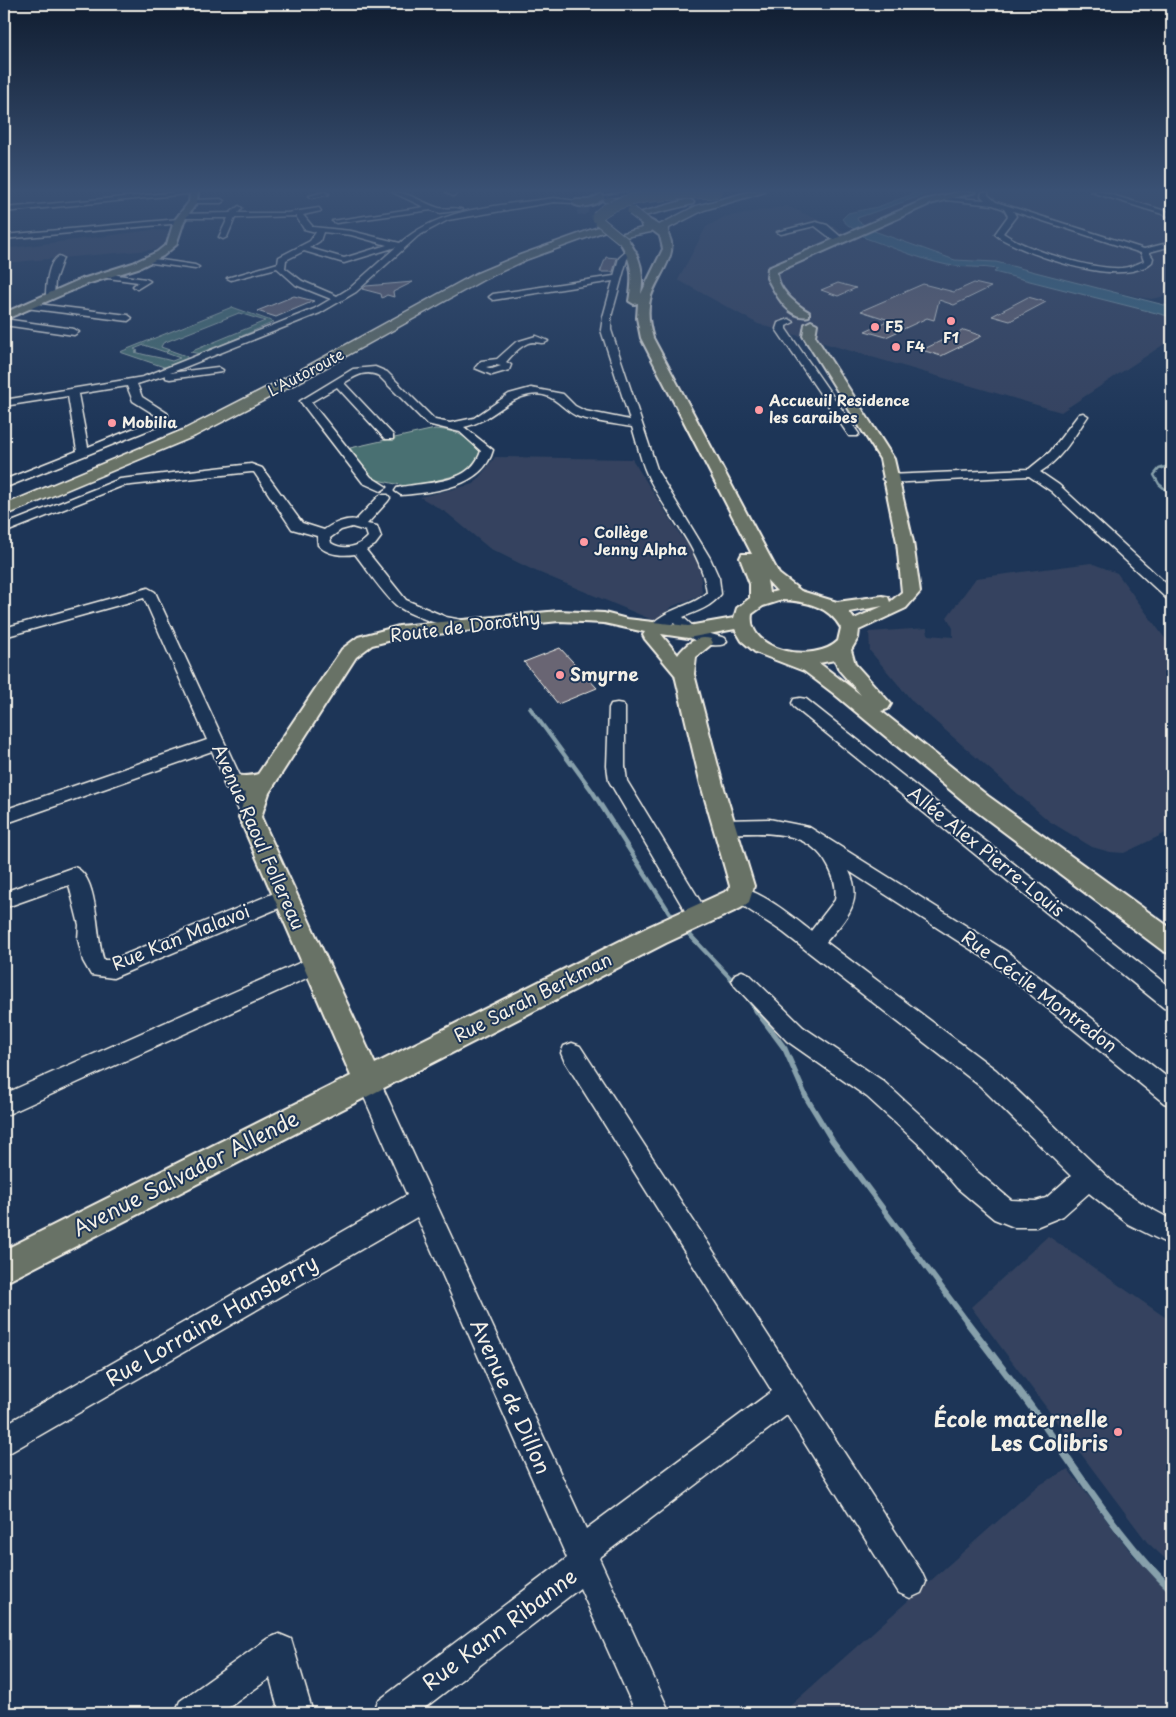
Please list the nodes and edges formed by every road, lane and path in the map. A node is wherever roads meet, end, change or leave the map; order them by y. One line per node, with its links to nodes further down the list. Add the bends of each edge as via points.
1 (54, 272): 18 (street)
2 (112, 272): 13 (main road)
3 (254, 272): 15 (street)
4 (283, 272): 20 (street, via 326,296)
5 (368, 272): 20 (street)
6 (484, 272): 49 (highway, L'Autoroute, via 456,283 221,410 93,468)
7 (490, 272): 14 (highway, L'Autoroute)
8 (490, 272): 14 (highway)
9 (619, 272): 16 (street)
10 (639, 272): 58 (main road, via 633,307 635,331 758,579)
11 (654, 272): 46 (main road, via 641,308 644,330)
12 (772, 272): 22 (main road)
13 (103, 275): 17 (street, via 146,281); 18 (main road)
14 (479, 277): 50 (highway, L'Autoroute, via 230,414 149,452)
15 (231, 278)
16 (617, 278): 19 (street, via 571,289); 37 (street, via 606,330)
17 (137, 286)
18 (50, 297): 21 (main road)
19 (493, 298)
20 (340, 299): 30 (street, via 317,311 193,356)
21 (29, 306): 23 (main road); 24 (street)
22 (790, 316): 26 (main road); 26 (main road); 40 (street, via 781,329)
23 (4, 317)
24 (128, 318)
25 (4, 322): 27 (street)
26 (808, 327): 45 (main road, via 878,448)
27 (74, 332)
28 (543, 341): 33 (street, via 524,341 500,367)
29 (218, 370): 30 (street)
30 (145, 380): 32 (street)
31 (338, 382): 39 (street, via 361,370 380,372 429,420); 41 (street); 48 (street, via 305,401 367,480)
32 (131, 383): 34 (street); 43 (street, via 136,399 162,415 162,421)
33 (519, 385): 37 (street, via 554,394 575,411 612,420); 38 (street, via 510,398)
34 (72, 392): 35 (street); 43 (street)
35 (4, 403)
36 (1083, 416): 44 (street, via 1055,453)
37 (635, 419): 61 (street, via 652,472 712,578 712,598)
38 (477, 421): 39 (street); 42 (street)
39 (448, 426): 42 (street, via 464,430)
40 (854, 434)
41 (389, 436)
42 (474, 437): 48 (street, via 486,447 487,453 473,473 419,490 401,492 395,497)
43 (83, 451): 47 (street)
44 (1032, 472): 45 (street); 57 (street, via 1055,488)
45 (890, 479): 55 (main road)
46 (723, 483): 55 (main road, via 782,570 795,582 822,594 849,597 875,594); 56 (main road, via 772,576)
47 (4, 484)
48 (382, 493): 51 (street)
49 (4, 502)
50 (4, 511)
51 (360, 524): 53 (street, via 336,527); 54 (street, via 372,529 375,537)
52 (4, 529): 53 (street, via 120,483 251,468 258,470 297,526)
53 (325, 534): 54 (street, via 323,541 329,548 342,551)
54 (358, 549): 59 (street, via 396,598)
55 (904, 580): 60 (main road, via 891,596 877,603); 64 (main road, via 911,592 904,601)
56 (794, 595): 58 (main road); 60 (main road, via 809,597)
57 (1172, 596)
58 (759, 600): 62 (main road, via 744,613)
59 (408, 607): 63 (street, via 443,621); 65 (street, via 413,620)
60 (834, 608): 64 (main road)
61 (677, 614): 66 (street); 68 (street, via 679,620)
62 (741, 622): 68 (main road); 69 (main road, via 744,633)
63 (467, 625): 65 (main road, Route de Dorothy); 66 (main road, Route de Dorothy, via 574,615 604,618)
64 (850, 628): 70 (main road, via 847,642)
65 (399, 632): 76 (main road, Route de Dorothy, via 365,641 349,653)
66 (654, 632): 68 (main road, via 676,641); 72 (main road)
67 (4, 633): 75 (street, Avenue Raoul Follereau, via 148,592)
68 (704, 638): 69 (main road); 72 (main road, via 685,658)
69 (753, 643): 71 (main road, via 771,653)
70 (841, 648): 71 (main road, via 821,658); 86 (main road, via 846,666 860,683 919,738 1021,820)
71 (794, 659): 87 (main road, via 827,678 980,802)
72 (684, 674): 80 (main road)
73 (800, 703): 91 (street, Allée Alex Pierre-Louis)
74 (617, 708): 85 (street, via 618,781)
75 (216, 743): 77 (street, Avenue Raoul Follereau); 78 (street)
76 (266, 780): 77 (main road, via 249,786); 79 (main road, Route de Dorothy, via 258,792)
77 (235, 783): 79 (street, Avenue Raoul Follereau)
78 (4, 817)
79 (250, 817): 83 (main road, Avenue Raoul Follereau)
80 (723, 828): 81 (street, Rue Cécile Montredon, via 783,827 803,832); 82 (main road, via 742,886)
81 (826, 846): 88 (street, Rue Cécile Montredon, via 843,874 848,898); 94 (street, Rue Cécile Montredon, via 999,956)
82 (740, 895): 85 (main road, Rue Sarah Berkman, via 732,902); 88 (street, via 760,905)
83 (284, 897): 84 (street, Rue Kan Malavoi, via 106,969 98,969 93,961 88,939 90,925 74,875); 89 (main road, Avenue Raoul Follereau)
84 (4, 900)
85 (698, 915): 93 (main road, Rue Sarah Berkman)
86 (1172, 926)
87 (1172, 943)
88 (812, 944): 96 (street, via 988,1078)
89 (314, 965): 93 (main road, Avenue Raoul Follereau); 95 (street)
90 (742, 980): 96 (street, via 796,1034 875,1089 1003,1210 1014,1214 1036,1214 1054,1207)
91 (1172, 1001)
92 (572, 1053): 100 (street)
93 (368, 1081): 97 (street, Avenue de Dillon); 99 (main road, Avenue Salvador Allende)
94 (1172, 1095)
95 (4, 1105)
96 (1088, 1178): 98 (street, via 1137,1215)
97 (421, 1201): 101 (street, Rue Lorraine Hansberry); 102 (street, Avenue de Dillon)
98 (1172, 1233)
99 (4, 1267)
100 (790, 1395): 102 (street, Rue Kann Ribanne); 103 (street)
101 (4, 1442)
102 (583, 1558): 106 (street, Rue Kann Ribanne); 107 (street, Avenue de Dillon)
103 (910, 1582)
104 (192, 1713): 105 (street, via 279,1651)
105 (296, 1713)
106 (390, 1713)
107 (653, 1713)

